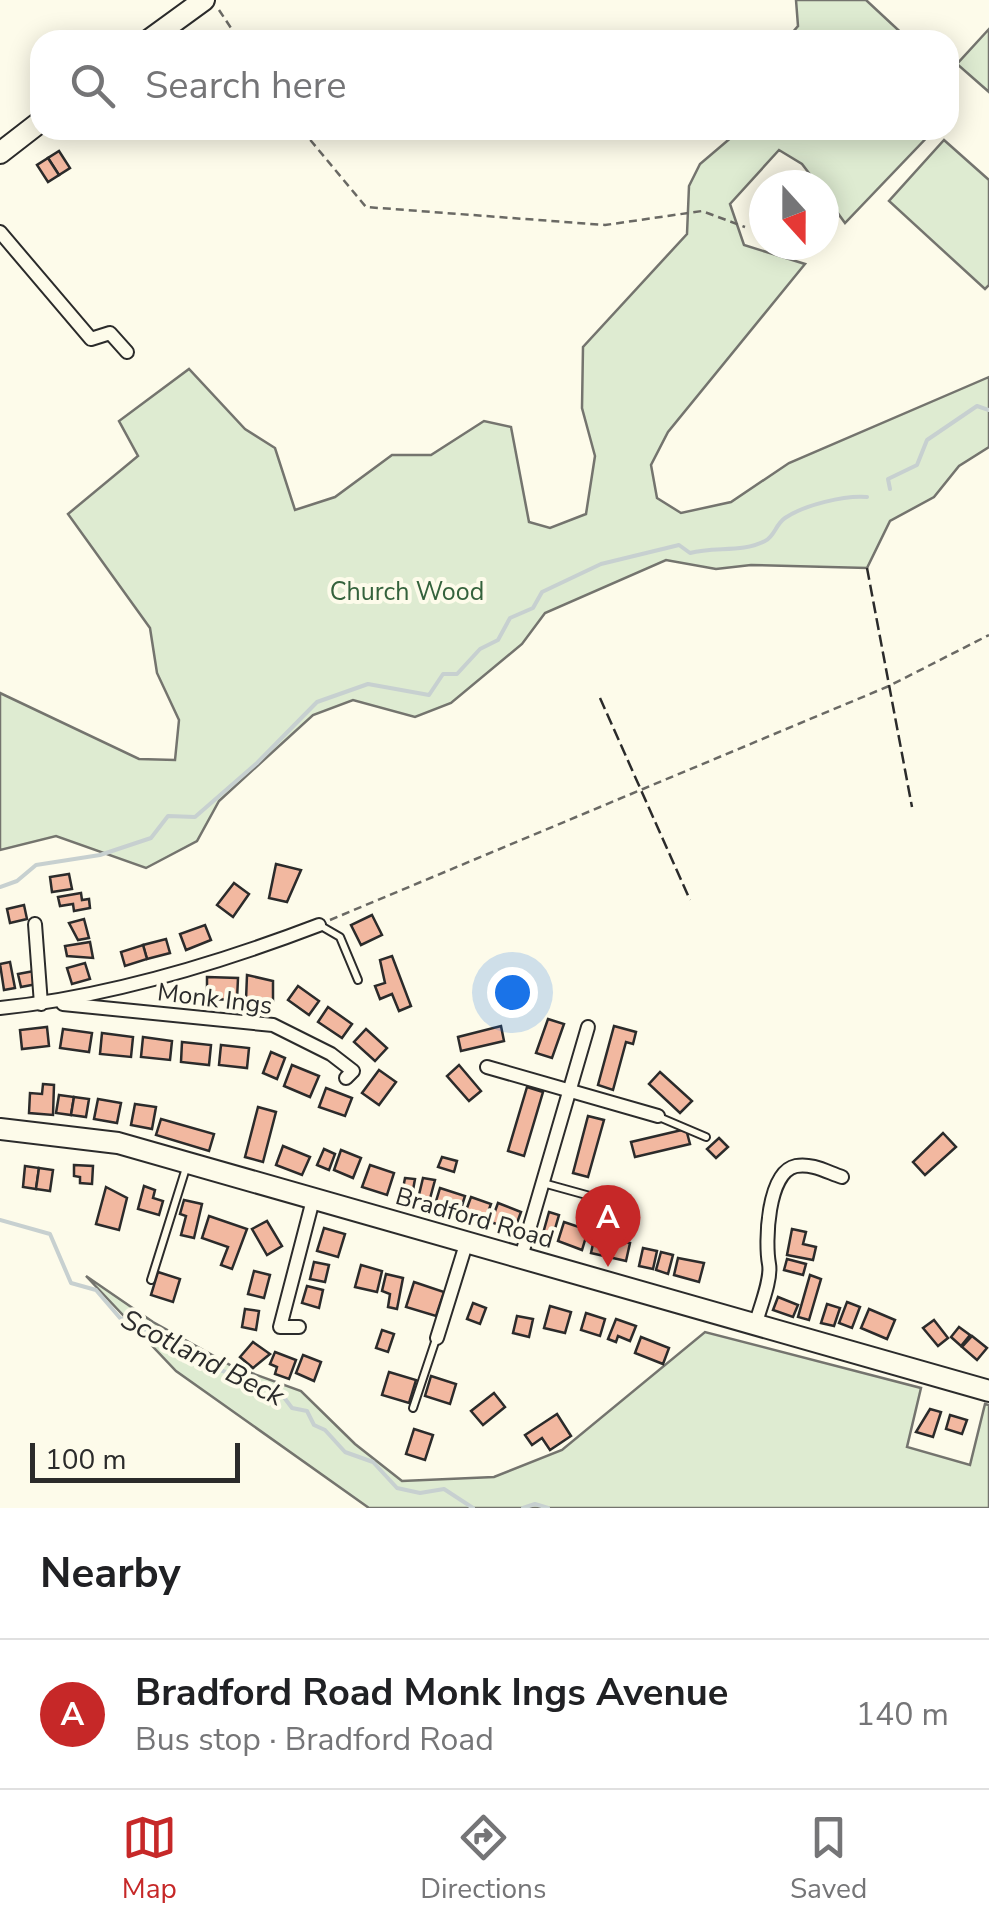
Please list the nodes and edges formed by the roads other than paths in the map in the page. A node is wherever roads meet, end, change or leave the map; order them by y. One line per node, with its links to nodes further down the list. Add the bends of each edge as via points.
1 (204, 0): 2 (main road)
2 (163, 30)
3 (30, 130): 4 (main road)
4 (0, 153)
5 (0, 232): 6 (street, via 91,339 110,333)
6 (127, 352)
7 (35, 924): 10 (street)
8 (319, 925): 9 (lane, via 340,937); 10 (street, Monk Ings, via 237,956)
9 (358, 980)
10 (46, 1004): 11 (street, Monk Ings); 14 (street, Monk Ings, via 273,1025)
11 (0, 1008)
12 (588, 1027): 15 (street)
13 (487, 1066): 15 (street)
14 (353, 1070)
15 (570, 1088): 16 (street); 21 (street)
16 (658, 1116): 18 (lane)
17 (0, 1129): 19 (main road, Bradford Road, via 118,1143)
18 (706, 1136)
19 (187, 1162): 22 (main road, Bradford Road); 26 (lane)
20 (842, 1177): 27 (street, via 792,1166 778,1179)
21 (543, 1183): 23 (lane); 25 (street)
22 (314, 1196): 24 (main road, Bradford Road); 28 (street, via 280,1327)
23 (608, 1201)
24 (467, 1241): 25 (main road, Bradford Road); 29 (street)
25 (521, 1257): 27 (main road, Bradford Road)
26 (152, 1280)
27 (756, 1326): 30 (main road, Bradford Road)
28 (299, 1328)
29 (437, 1338): 31 (lane)
30 (989, 1391)
31 (413, 1408)

